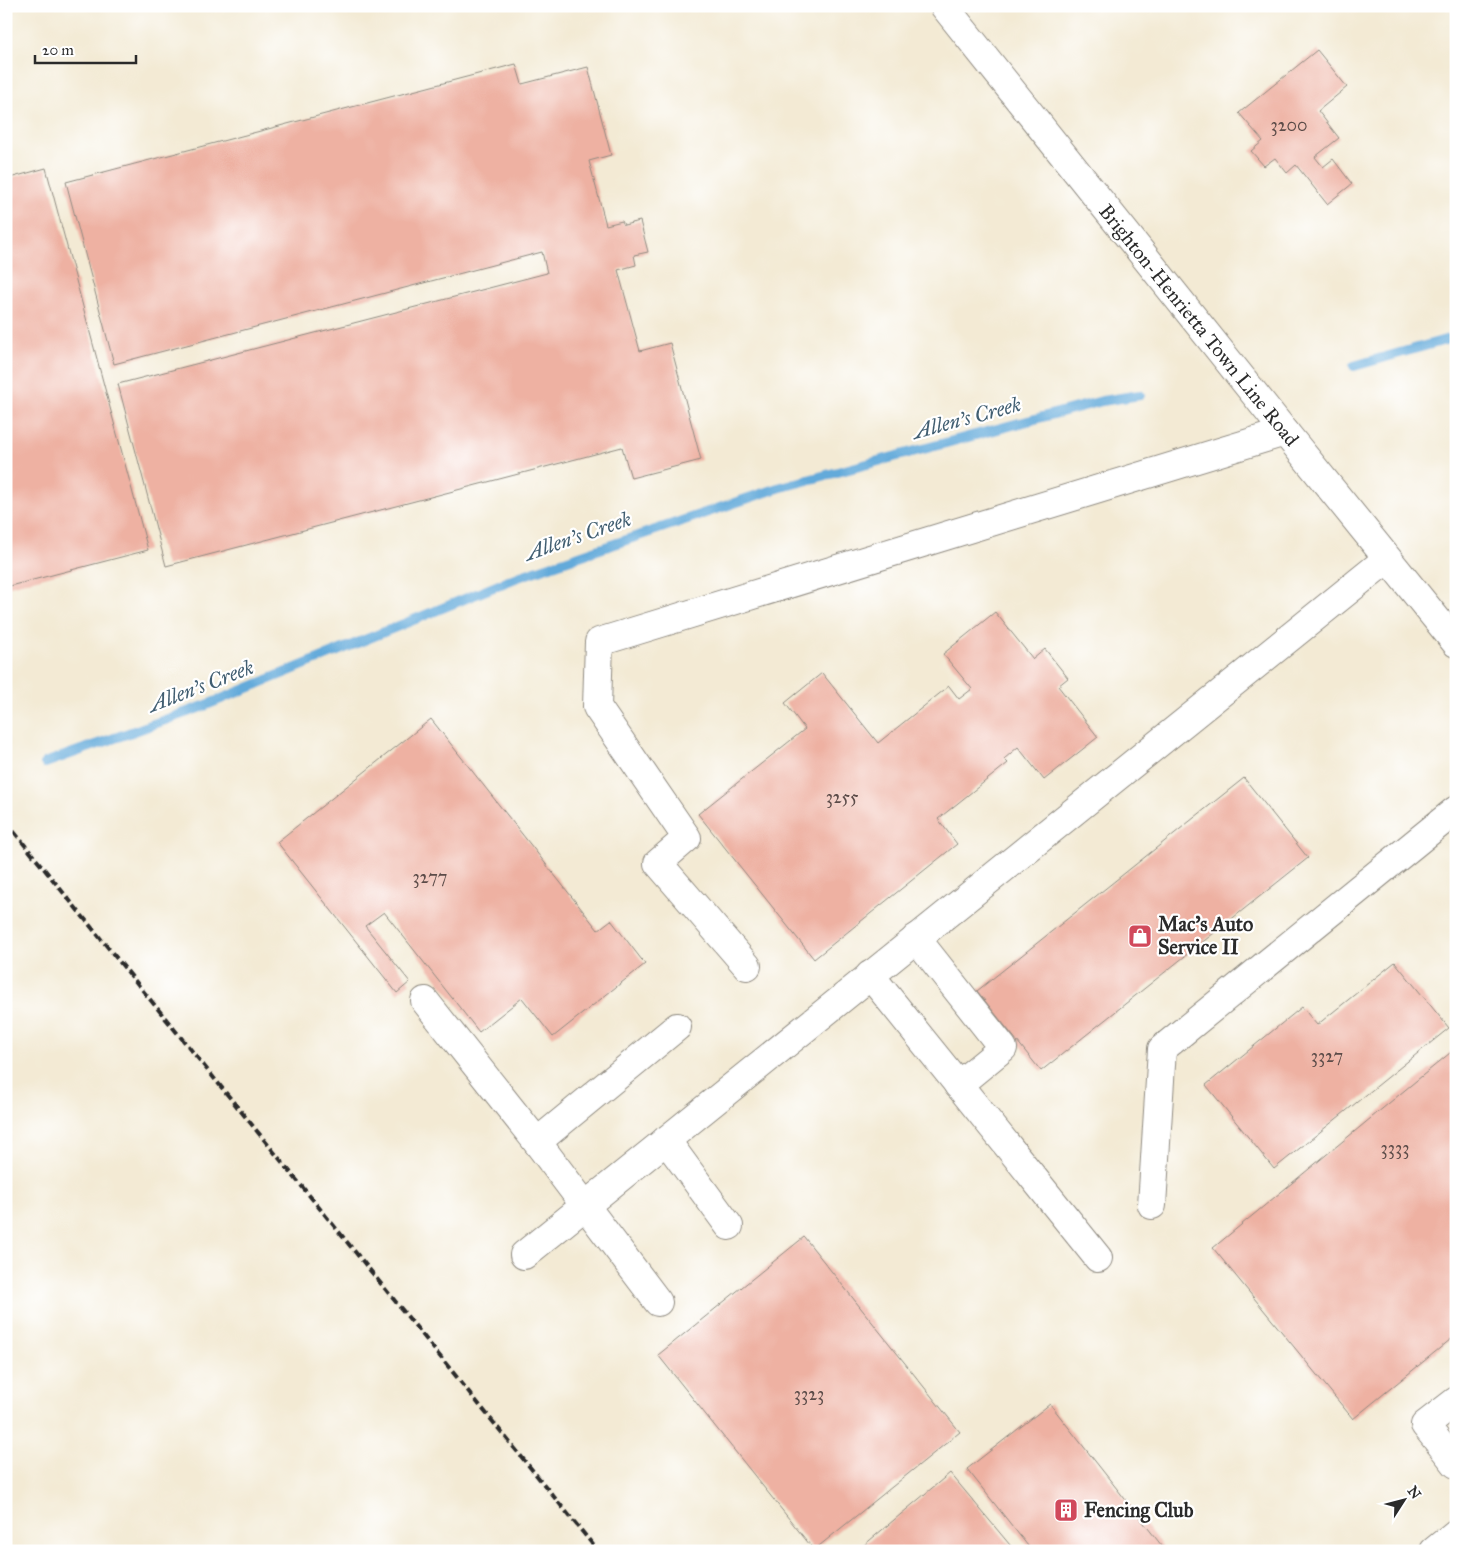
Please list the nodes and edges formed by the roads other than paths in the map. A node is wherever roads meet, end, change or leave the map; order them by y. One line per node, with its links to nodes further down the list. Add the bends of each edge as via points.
1 (944, 6): 2 (street, Brighton-Henrietta Town Line Road)
2 (1285, 432): 3 (street, Brighton-Henrietta Town Line Road); 7 (street, via 599,642 597,707 687,838 658,863)
3 (1387, 559): 4 (street, Brighton-Henrietta Town Line Road); 6 (street)
4 (1456, 643)
5 (1456, 810): 14 (street, via 1162,1049)
6 (916, 938): 8 (street); 11 (street, via 1003,1048)
7 (747, 966)
8 (870, 975): 11 (street); 12 (street)
9 (425, 1001): 13 (street)
10 (677, 1026): 13 (street)
11 (958, 1085): 18 (street)
12 (666, 1140): 15 (street); 16 (street)
13 (537, 1142): 15 (street)
14 (1152, 1205)
15 (585, 1206): 17 (street); 19 (street)
16 (729, 1226)
17 (524, 1255)
18 (1098, 1258)
19 (658, 1302)
20 (1456, 1401): 21 (street, via 1425,1425)
21 (1456, 1464)
22 (1456, 1533): 23 (street)
23 (1434, 1551)

